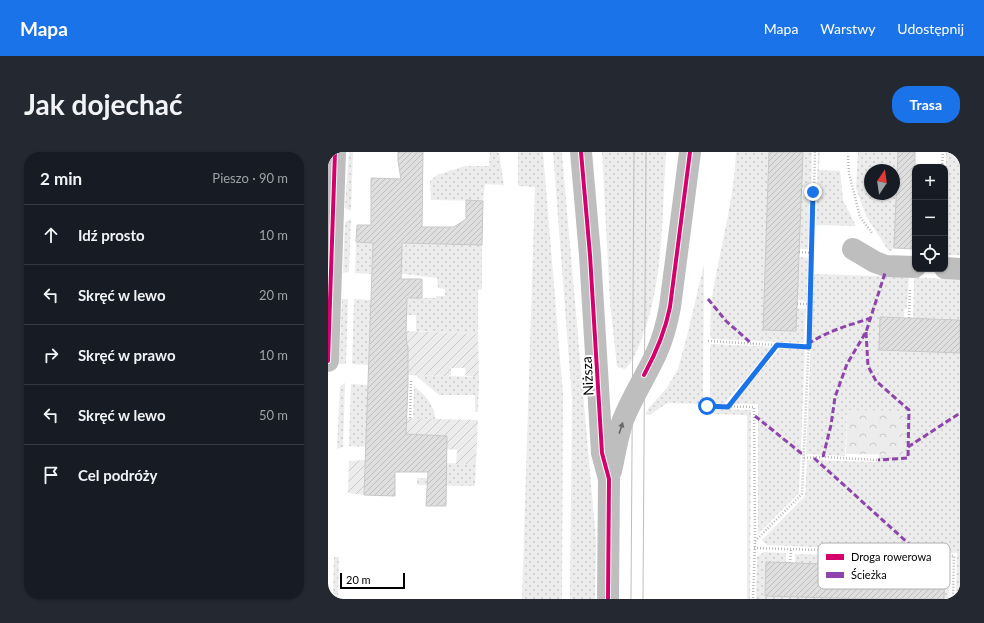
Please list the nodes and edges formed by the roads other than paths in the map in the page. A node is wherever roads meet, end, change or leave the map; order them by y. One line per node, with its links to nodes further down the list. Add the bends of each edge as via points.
1 (335, 152): 8 (street)
2 (581, 152): 9 (street, Niższa)
3 (690, 152): 10 (street, Niższa, via 669,315 656,354)
4 (853, 249): 7 (street, via 875,262)
5 (948, 268): 6 (street)
6 (960, 269)
7 (913, 274)
8 (328, 360)
9 (599, 382): 10 (street, via 606,395 613,401 628,402); 11 (street, Niższa, via 602,453)
10 (633, 398): 11 (street, Niższa, one-way to 10, via 616,442)
11 (608, 480): 12 (street, Niższa)
12 (608, 599)

